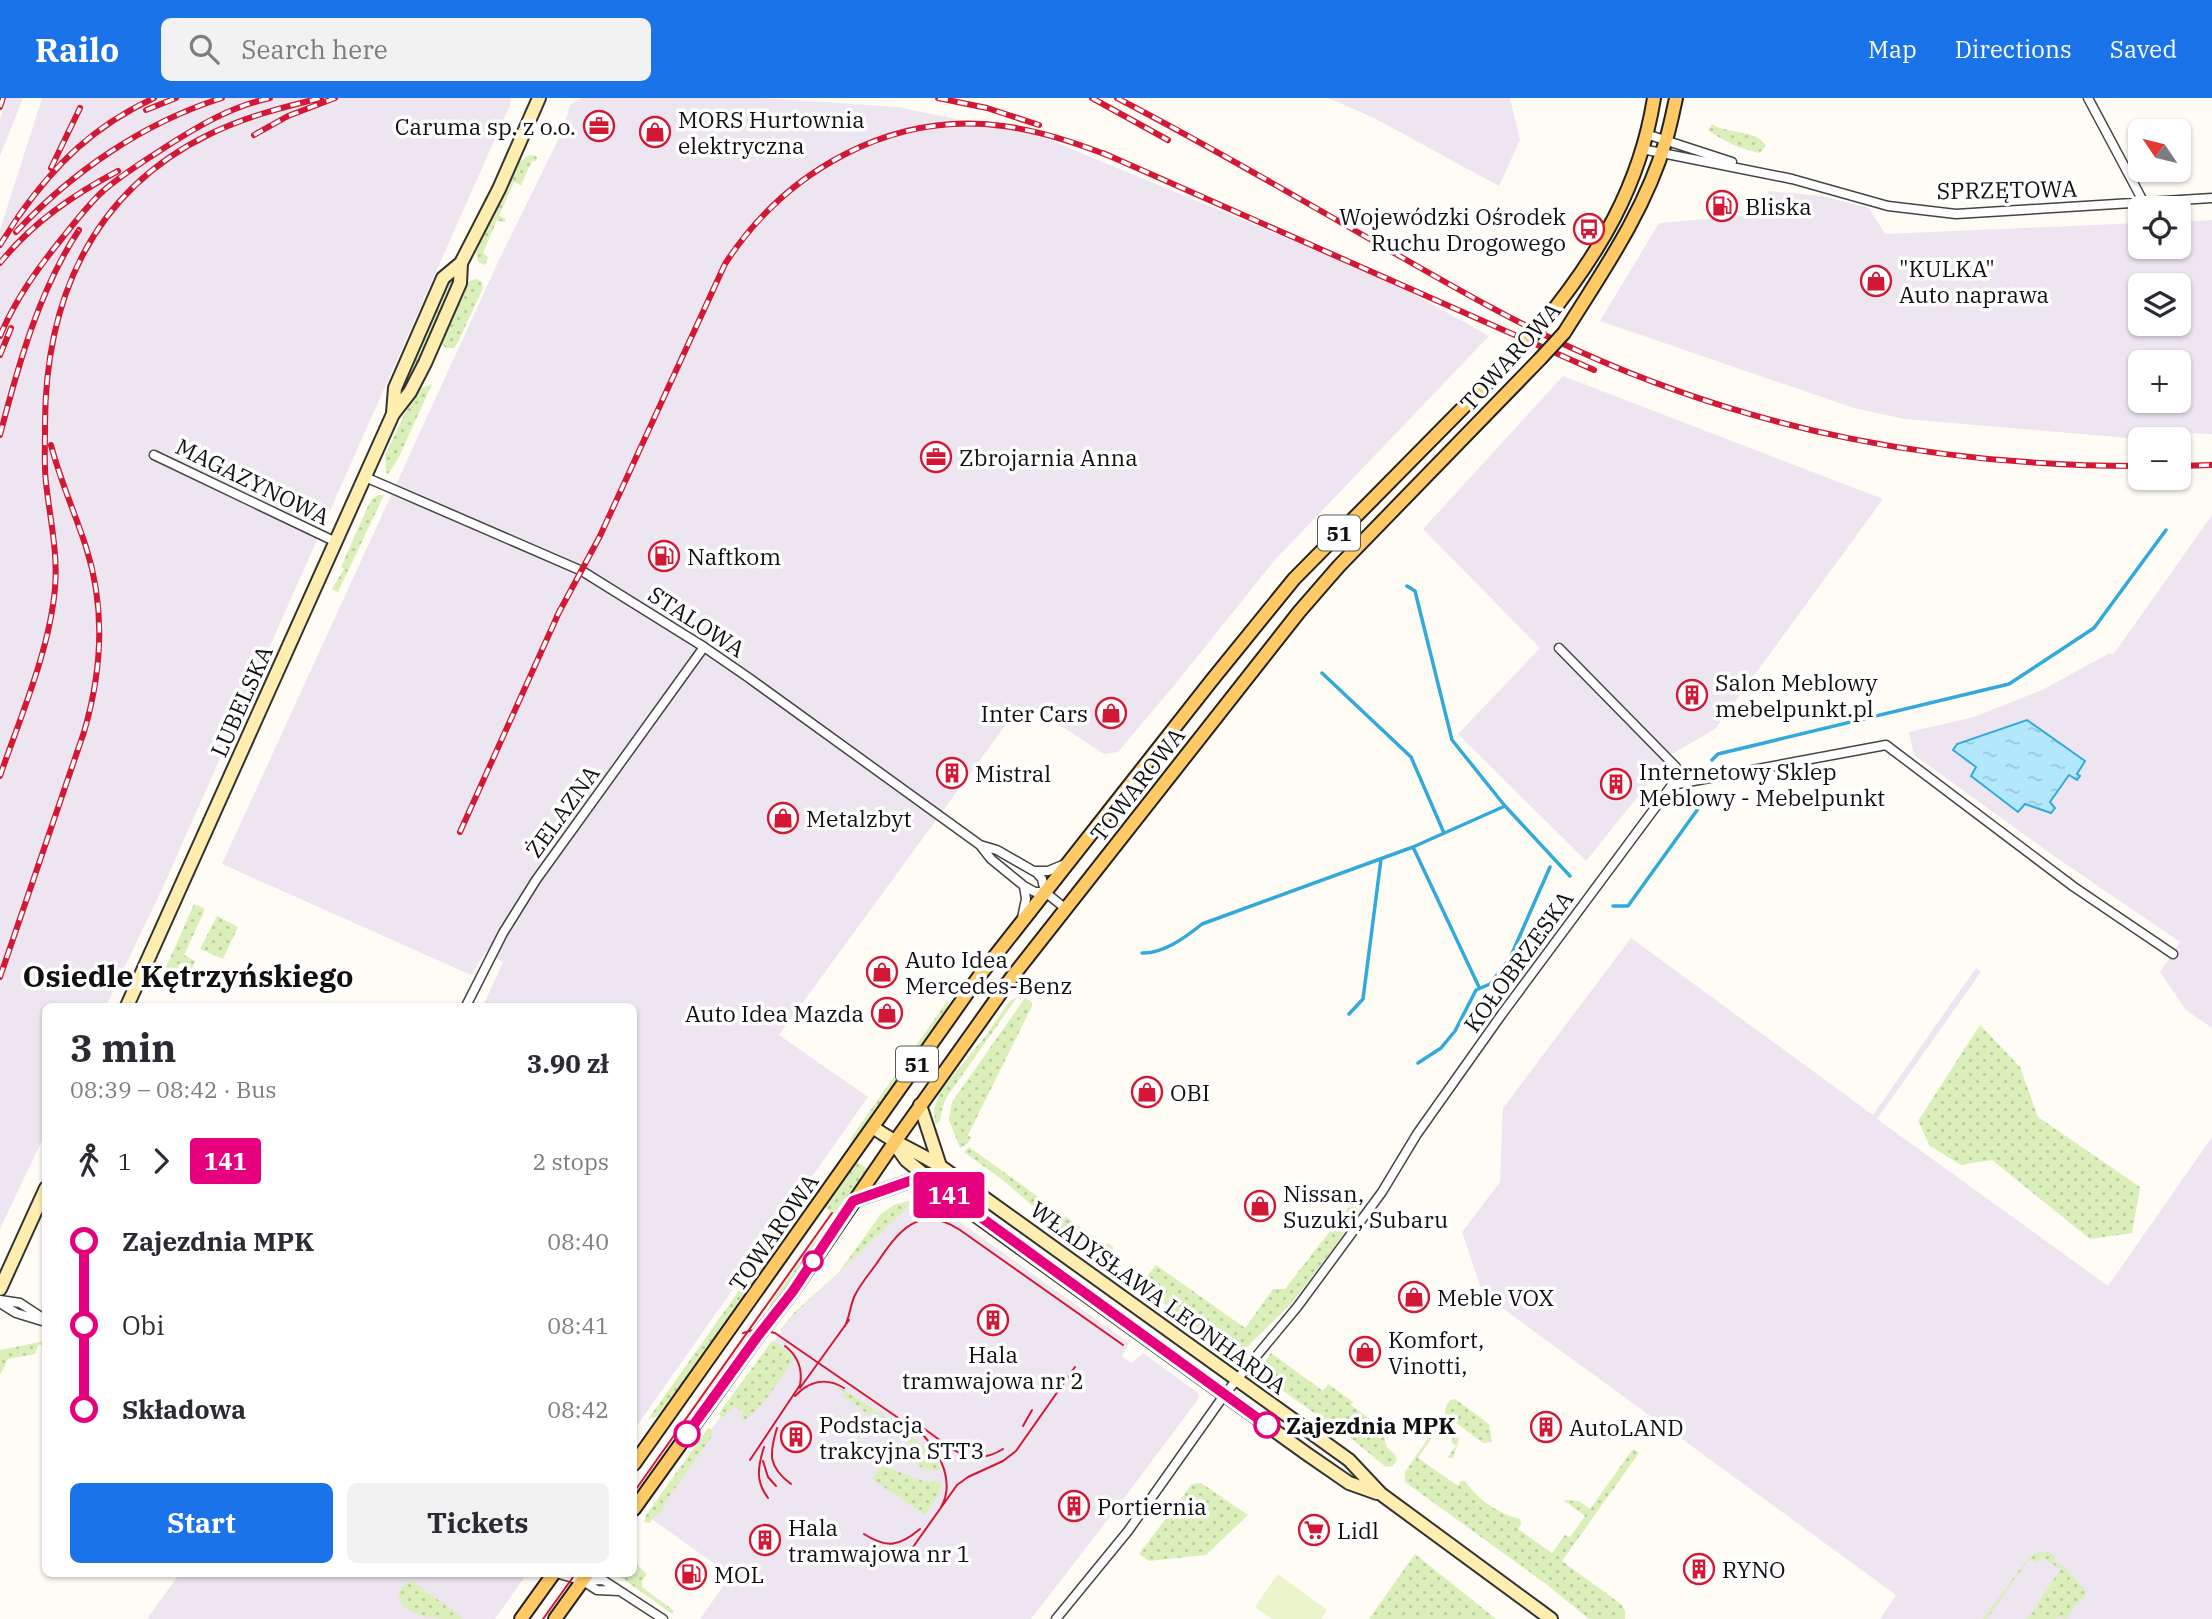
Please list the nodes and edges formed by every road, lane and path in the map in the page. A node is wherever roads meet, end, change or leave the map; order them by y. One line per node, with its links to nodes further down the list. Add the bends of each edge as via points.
1 (539, 98): 16 (main road, LUBELSKA, via 461,263 460,283 425,363 393,414)
2 (1654, 98): 5 (main road, TOWAROWA / 51)
3 (1676, 98): 6 (main road, TOWAROWA / 51)
4 (2088, 98): 10 (street)
5 (1646, 134): 6 (street, SPRZĘTOWA); 7 (main road, TOWAROWA / 51)
6 (1666, 139): 8 (main road, TOWAROWA / 51); 9 (street, SPRZĘTOWA)
7 (1642, 149): 8 (street, SPRZĘTOWA); 15 (main road, TOWAROWA / 51, bridge, via 1601,245 1575,283 1521,349)
8 (1661, 153): 9 (street, SPRZĘTOWA); 17 (main road, TOWAROWA / 51, bridge, via 1621,242 1564,332)
9 (1765, 173): 13 (street, SPRZĘTOWA, via 1888,206 1956,214)
10 (2140, 196)
11 (2212, 198): 12 (street, SPRZĘTOWA)
12 (2191, 200)
13 (2128, 204)
14 (154, 455): 18 (street, MAGAZYNOWA)
15 (1398, 473): 17 (main road, via 1412,477); 23 (main road, TOWAROWA / 51, via 1272,605)
16 (365, 477): 18 (main road, LUBELSKA); 19 (street, STALOWA, via 578,569)
17 (1409, 494): 27 (main road, TOWAROWA / 51, via 1318,589)
18 (336, 542): 30 (main road, LUBELSKA)
19 (704, 647): 22 (street, STALOWA); 31 (street, ŻELAZNA, via 536,880)
20 (1559, 648): 21 (street, via 1676,767)
21 (1672, 785): 29 (street, via 1886,745 2074,887); 42 (street, KOŁOBRZESKA, via 1416,1134 1382,1192)
22 (980, 845): 24 (street, STALOWA); 25 (street, STALOWA)
23 (1070, 860): 24 (street, via 1054,869); 26 (main road, TOWAROWA / 51)
24 (1034, 871): 26 (street, STALOWA)
25 (1024, 886): 26 (street, STALOWA); 28 (street)
26 (1045, 892): 27 (street, STALOWA); 28 (main road, TOWAROWA / 51)
27 (1066, 909): 32 (main road, TOWAROWA / 51)
28 (1021, 922): 33 (main road, TOWAROWA / 51)
29 (2173, 954)
30 (128, 1003)
31 (468, 1003)
32 (920, 1105): 34 (main road, TOWAROWA / 51); 35 (main road)
33 (873, 1127): 34 (main road, WŁADYSŁAWA LEONHARDA); 44 (main road, TOWAROWA / 51)
34 (894, 1143): 35 (main road, WŁADYSŁAWA LEONHARDA, via 914,1149); 36 (main road, WŁADYSŁAWA LEONHARDA); 38 (main road, TOWAROWA / 51)
35 (940, 1166): 42 (main road, WŁADYSŁAWA LEONHARDA)
36 (924, 1176): 38 (main road); 43 (main road, WŁADYSŁAWA LEONHARDA)
37 (42, 1197): 39 (main road)
38 (853, 1201): 46 (main road, TOWAROWA / 51)
39 (0, 1289)
40 (0, 1301): 41 (street, via 20,1303)
41 (42, 1318)
42 (1237, 1379): 43 (street, KOŁOBRZESKA); 45 (main road, WŁADYSŁAWA LEONHARDA, via 1349,1460)
43 (1225, 1394): 45 (main road, WŁADYSŁAWA LEONHARDA, via 1349,1483); 52 (street, KOŁOBRZESKA, via 1128,1531)
44 (637, 1460)
45 (1381, 1494): 53 (main road, WŁADYSŁAWA LEONHARDA)
46 (637, 1505)
47 (552, 1577): 49 (main road)
48 (585, 1577): 50 (main road); 51 (street, via 597,1590 619,1591)
49 (521, 1619)
50 (555, 1619)
51 (663, 1619)
52 (1056, 1619)
53 (1551, 1619)

